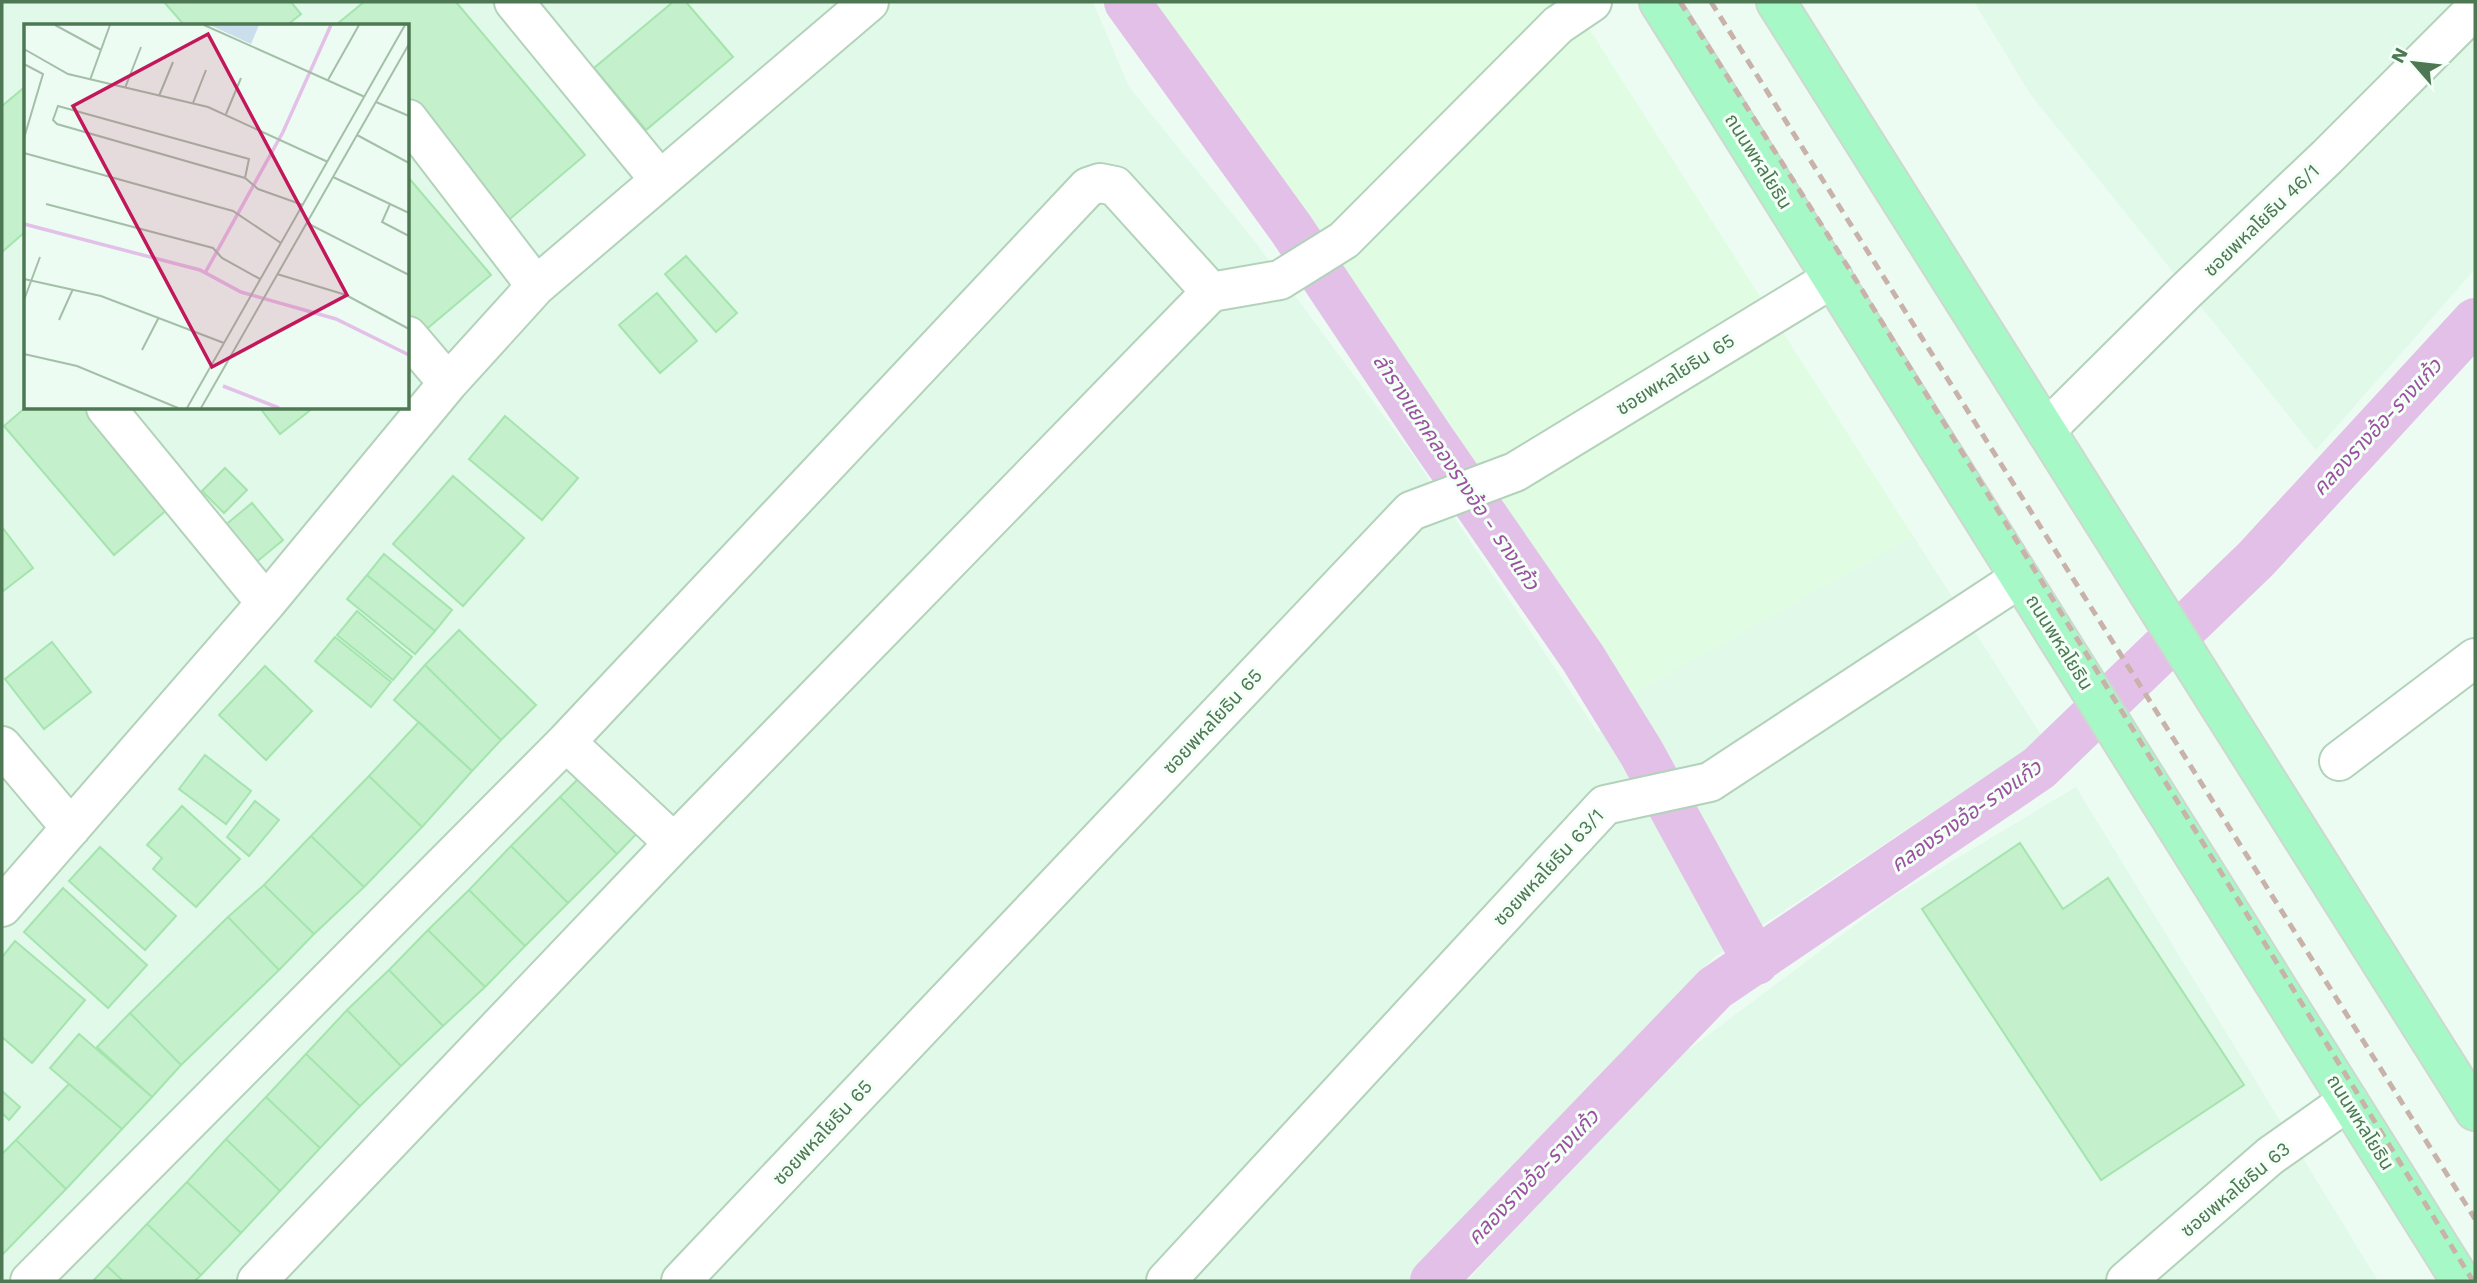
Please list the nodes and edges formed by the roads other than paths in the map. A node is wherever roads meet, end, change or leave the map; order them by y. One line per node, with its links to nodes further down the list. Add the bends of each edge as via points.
1 (514, 2): 8 (street)
2 (869, 2): 8 (street)
3 (1592, 2): 11 (street, via 1558,25 1345,240 1280,280)
4 (1659, 2): 9 (main road, ถนนพหลโยธิน)
5 (1785, 5): 15 (main road)
6 (2475, 9): 15 (street, ซอยพหลโยธิน 46/1)
7 (410, 122): 10 (street)
8 (659, 179): 10 (street)
9 (1832, 278): 16 (main road, ถนนพหลโยธิน); 29 (street, ซอยพหลโยธิน 65, via 1515,472 1411,511)
10 (536, 286): 13 (street)
11 (1211, 292): 19 (street, via 1115,186 1100,183 1088,187); 23 (street)
12 (410, 337): 13 (street)
13 (448, 383): 17 (street)
14 (108, 410): 17 (street)
15 (2046, 430): 26 (main road)
16 (2020, 578): 25 (main road, ถนนพหลโยธิน); 30 (street, ซอยพหลโยธิน 63/1, via 1710,782 1605,805)
17 (266, 603): 22 (street)
18 (2475, 658): 21 (street)
19 (566, 742): 23 (street); 27 (street)
20 (2, 746): 22 (street)
21 (2339, 761)
22 (71, 828): 24 (street)
23 (674, 843): 28 (street)
24 (2, 907)
25 (2348, 1101): 31 (street, ซอยพหลโยธิน 63, via 2270,1156); 32 (main road, ถนนพหลโยธิน)
26 (2475, 1111)
27 (30, 1281)
28 (257, 1281)
29 (681, 1281)
30 (1166, 1281)
31 (2126, 1281)
32 (2461, 1281)

